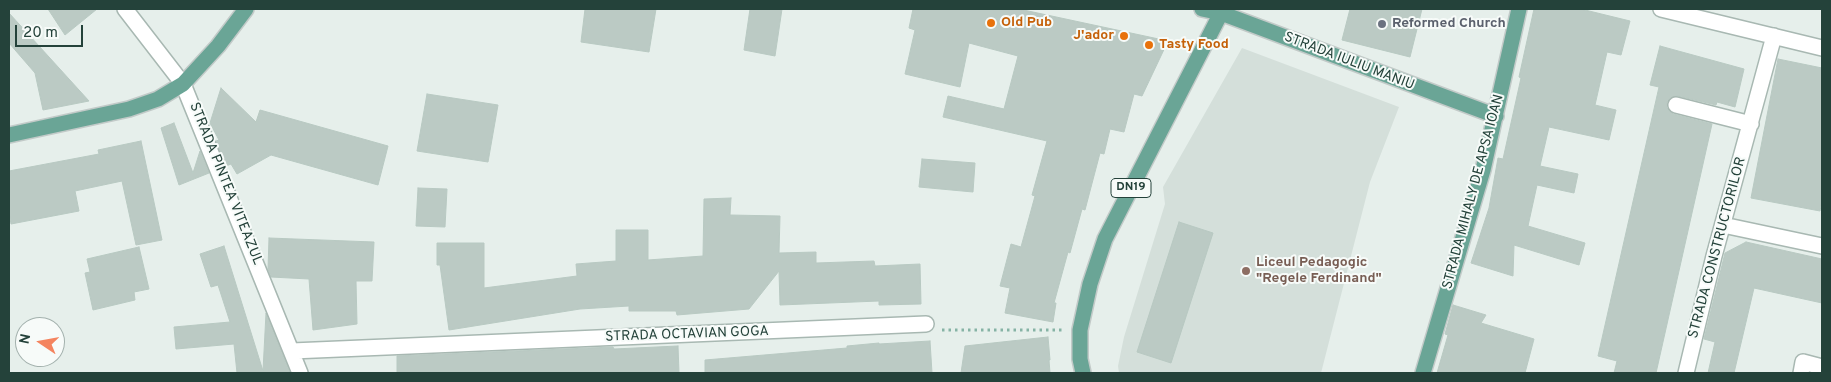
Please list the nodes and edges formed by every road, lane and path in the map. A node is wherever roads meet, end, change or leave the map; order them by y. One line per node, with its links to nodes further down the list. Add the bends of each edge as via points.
1 (125, 9): 9 (street, STRADA PINTEA VITEAZUL)
2 (246, 9): 9 (main road)
3 (1202, 9): 6 (main road, STRADA IULIU MANIU)
4 (1518, 9): 11 (main road, STRADA MIHALY DE APSA IOAN)
5 (1661, 9): 7 (street)
6 (1222, 11): 11 (main road, STRADA IULIU MANIU); 17 (main road, DN19, via 1105,239 1090,284)
7 (1774, 36): 8 (street); 12 (street, STRADA CONSTRUCTORILOR)
8 (1822, 48)
9 (183, 84): 13 (main road, via 158,99 129,109); 18 (street, STRADA PINTEA VITEAZUL)
10 (1676, 105): 12 (street)
11 (1496, 116): 22 (main road, STRADA MIHALY DE APSA IOAN)
12 (1751, 124): 14 (street, STRADA CONSTRUCTORILOR)
13 (9, 135)
14 (1723, 225): 15 (street); 23 (street, STRADA CONSTRUCTORILOR)
15 (1822, 246)
16 (926, 324): 17 (path, via 935,330); 18 (street, STRADA OCTAVIAN GOGA)
17 (1080, 330): 21 (main road, DN19)
18 (292, 351): 20 (street, STRADA PINTEA VITEAZUL)
19 (1822, 367): 24 (street, via 1804,362)
20 (300, 373)
21 (1083, 373)
22 (1423, 373)
23 (1686, 373)
24 (1801, 373)

